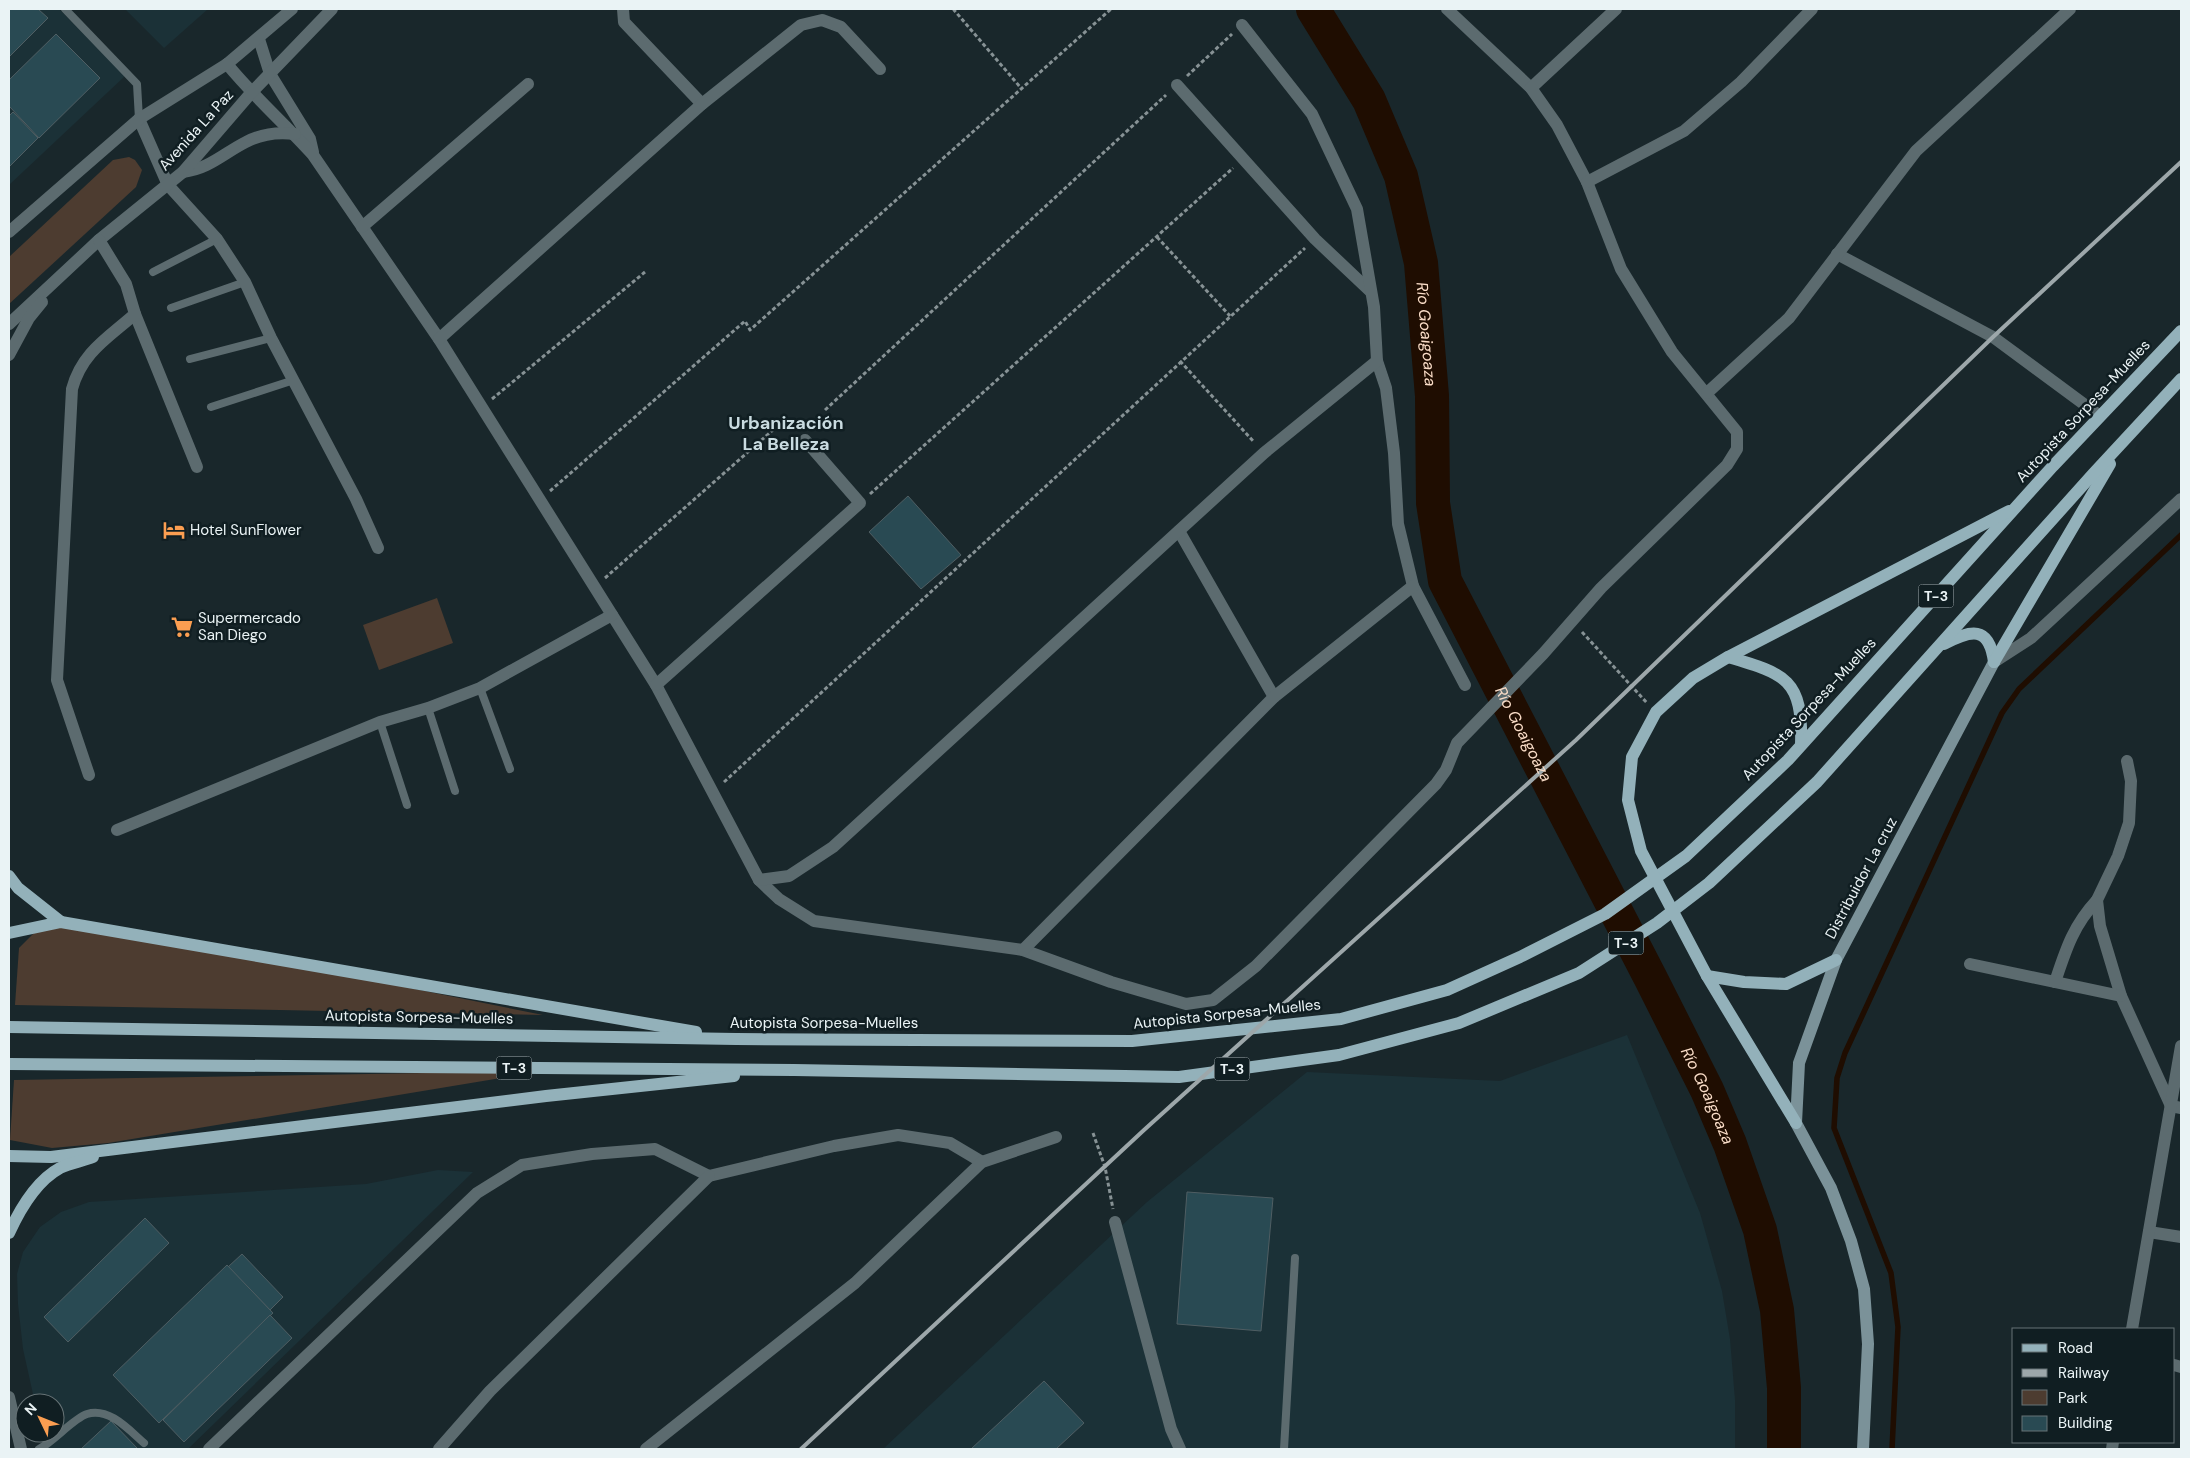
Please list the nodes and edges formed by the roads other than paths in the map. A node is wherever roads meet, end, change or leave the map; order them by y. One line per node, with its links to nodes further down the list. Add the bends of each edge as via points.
1 (65, 9): 19 (lane, via 137,84)
2 (292, 9): 10 (street, Avenida La Paz)
3 (332, 9): 13 (street, Avenida La Paz)
4 (623, 9): 18 (street, via 624,22)
5 (1447, 9): 16 (street)
6 (1616, 9): 16 (street)
7 (1812, 9): 23 (street, via 1741,82 1684,131)
8 (2070, 9): 29 (street, via 1916,151)
9 (1242, 25): 33 (street, via 1312,114 1357,209)
10 (259, 39): 11 (street, Avenida La Paz); 13 (street)
11 (227, 64): 17 (street); 19 (street, Avenida La Paz)
12 (880, 69): 18 (street, via 841,27 822,20 801,25)
13 (270, 74): 17 (street, Avenida La Paz); 21 (street, via 310,139)
14 (528, 84): 25 (street)
15 (1177, 85): 33 (street, via 1315,238)
16 (1531, 88): 23 (street, via 1557,125)
17 (251, 93): 20 (street); 22 (street, Avenida La Paz)
18 (702, 104): 39 (street)
19 (140, 119): 24 (street); 26 (street, Avenida La Paz)
20 (295, 134): 21 (street); 22 (street, via 279,132 247,141 208,166)
21 (313, 155): 25 (street)
22 (183, 172): 24 (street, Avenida La Paz)
23 (1587, 182): 45 (street, via 1621,269 1672,352)
24 (168, 185): 27 (street); 28 (street, Avenida La Paz)
25 (362, 227): 39 (street)
26 (9, 232)
27 (217, 239): 31 (lane); 32 (street)
28 (99, 240): 30 (street, Avenida La Paz); 35 (street, via 126,284)
29 (1837, 254): 45 (street, via 1788,318); 47 (street, via 1993,338)
30 (76, 261): 36 (street, Avenida La Paz); 40 (street, via 29,318)
31 (153, 272)
32 (245, 282): 34 (lane); 38 (street)
33 (1370, 291): 42 (street)
34 (171, 308)
35 (135, 314): 50 (street); 69 (street, via 90,352 77,370 72,389 57,680)
36 (9, 324)
37 (2181, 331): 47 (main road, Autopista Sorpesa-Muelles / T-3)
38 (271, 338): 41 (lane); 44 (street)
39 (439, 339): 56 (street)
40 (9, 354)
41 (190, 359)
42 (1377, 361): 53 (street, via 1264,452); 55 (street, via 1386,388 1398,524)
43 (2181, 379): 48 (main road, T-3)
44 (294, 380): 46 (lane); 54 (street)
45 (1707, 393): 78 (street, via 1737,432 1737,449 1726,465 1601,588 1457,743 1446,770 1436,784 1256,966 1213,1000 1186,1004 1111,982)
46 (211, 406)
47 (2100, 416): 52 (main road, Autopista Sorpesa-Muelles / T-3)
48 (2127, 437): 57 (main road, T-3); 59 (main road)
49 (805, 440): 60 (street, via 860,503)
50 (197, 467)
51 (2181, 499): 59 (street, via 2031,638)
52 (2017, 506): 58 (main road); 66 (main road, Autopista Sorpesa-Muelles / T-3)
53 (1178, 531): 63 (street); 74 (street, via 833,847 789,876)
54 (378, 548)
55 (1413, 586): 61 (street); 63 (street)
56 (612, 615): 60 (street); 62 (street)
57 (1937, 648): 59 (main road, via 1965,633 1981,634 1989,641); 88 (main road, T-3, via 1817,782 1709,883 1657,923 1579,973 1459,1023 1339,1055 1179,1077)
58 (1728, 657): 66 (main road, via 1768,669 1789,682 1798,699); 81 (main road, via 1693,678 1656,712 1632,757 1628,800 1641,851)
59 (1994, 662): 79 (main road, Distribuidor La cruz)
60 (656, 685): 74 (street)
61 (1465, 685)
62 (480, 688): 64 (street); 68 (lane)
63 (1274, 697): 78 (street)
64 (428, 708): 65 (street); 70 (lane)
65 (380, 722): 71 (lane); 72 (street)
66 (1801, 745): 85 (main road, Autopista Sorpesa-Muelles / T-3, via 1686,856 1605,914 1447,990 1341,1019 1132,1041)
67 (2127, 761): 75 (street, via 2131,781 2129,823 2118,856)
68 (510, 769)
69 (89, 775)
70 (455, 791)
71 (407, 805)
72 (117, 830)
73 (9, 876): 76 (main road, via 18,888)
74 (759, 880): 78 (street, via 779,899 814,921)
75 (2097, 900): 82 (street, via 2082,917 2069,940); 83 (street, via 2100,926)
76 (61, 922): 77 (main road); 85 (main road)
77 (9, 933)
78 (1023, 950)
79 (1836, 960): 81 (main road, via 1786,984); 90 (main road, Distribuidor La cruz, via 1799,1063)
80 (1970, 964): 82 (street)
81 (1707, 976): 90 (main road)
82 (2055, 982): 83 (street)
83 (2121, 996): 89 (street)
84 (9, 1027): 85 (main road, Autopista Sorpesa-Muelles / T-3)
85 (736, 1039)
86 (2181, 1046): 89 (street)
87 (9, 1064): 88 (main road, T-3)
88 (794, 1070): 92 (main road, via 536,1097)
89 (2176, 1107): 97 (street)
90 (1796, 1123): 111 (main road, via 1831,1188 1851,1241 1864,1289 1868,1344)
91 (1056, 1137): 94 (street)
92 (117, 1149): 93 (main road, via 51,1157); 98 (main road, via 59,1168 18,1212)
93 (9, 1156)
94 (982, 1162): 95 (street, via 950,1143 898,1135 834,1146); 108 (street, via 855,1283)
95 (709, 1176): 106 (street, via 655,1149 592,1154 522,1165 477,1193); 107 (street, via 490,1391)
96 (1115, 1222): 109 (street, via 1171,1429)
97 (2149, 1232): 99 (street); 101 (street)
98 (9, 1233)
99 (2181, 1237)
100 (1295, 1258): 110 (lane)
101 (2132, 1328)
102 (9, 1397): 104 (street)
103 (144, 1444): 105 (lane, via 120,1422 104,1414 87,1414)
104 (21, 1449)
105 (39, 1449)
106 (209, 1449)
107 (438, 1449)
108 (646, 1449)
109 (1180, 1449)
110 (1284, 1449)
111 (1863, 1449)

